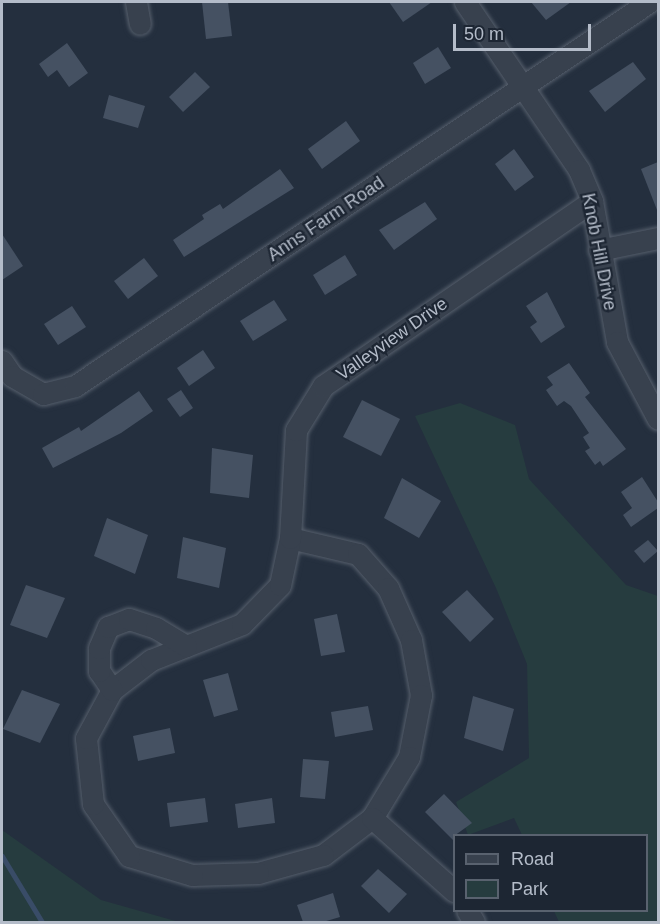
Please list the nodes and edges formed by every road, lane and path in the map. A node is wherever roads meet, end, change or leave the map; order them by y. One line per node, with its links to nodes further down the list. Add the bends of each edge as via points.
1 (136, 2): 4 (street)
2 (465, 2): 5 (street, Knob Hill Drive)
3 (649, 2): 5 (street, Anns Farm Road)
4 (140, 24)
5 (523, 87): 6 (street, Knob Hill Drive, via 579,170); 9 (street, Anns Farm Road, via 75,386 43,394 12,376)
6 (592, 201): 8 (street, Knob Hill Drive); 11 (street, Valleyview Drive, via 323,386 296,430)
7 (658, 238): 8 (street)
8 (599, 250): 10 (street, Knob Hill Drive, via 616,342)
9 (2, 361)
10 (658, 419)
11 (290, 538): 12 (street, Valleyview Drive, via 280,585 242,624); 14 (street, Valleyview Drive, via 358,554 388,588 411,640 421,695 409,757)
12 (186, 646): 13 (street, Valleyview Drive, via 151,660); 13 (street, via 156,628 129,619 108,627 99,648 99,671)
13 (111, 690): 14 (street, Valleyview Drive, via 86,738 93,804 129,856 192,874 258,873 322,855)
14 (372, 818): 15 (street)
15 (453, 890)

